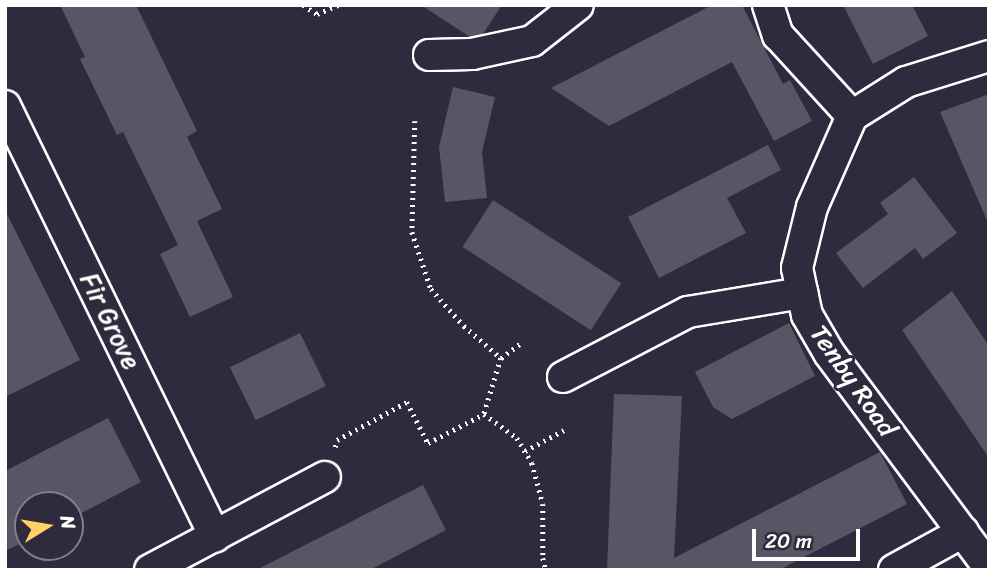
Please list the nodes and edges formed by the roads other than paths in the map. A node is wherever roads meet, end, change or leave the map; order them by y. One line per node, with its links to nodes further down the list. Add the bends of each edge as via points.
1 (578, 5): 3 (street, via 532,41 472,54)
2 (768, 5): 6 (street, via 778,35)
3 (429, 55)
4 (989, 56): 6 (street, via 906,82)
5 (5, 106): 11 (street, Fir Grove)
6 (852, 116): 7 (street, Tenby Road, via 812,208 797,268)
7 (802, 293): 8 (street, via 688,312); 10 (street, Tenby Road, via 807,315 829,353)
8 (563, 377)
9 (325, 477): 11 (street)
10 (962, 532): 12 (street, Tenby Road); 14 (street)
11 (215, 537): 13 (street)
12 (989, 568)
13 (149, 570)
14 (894, 570)

